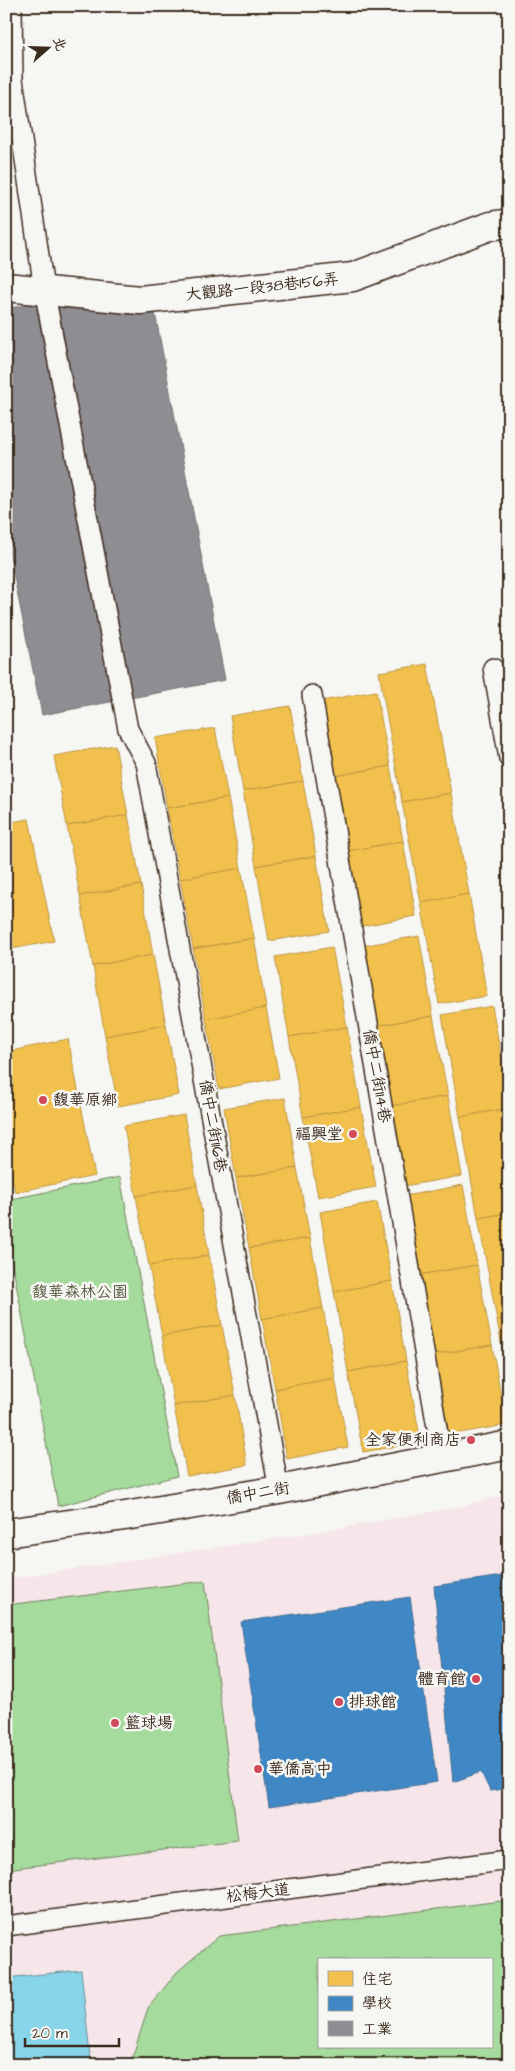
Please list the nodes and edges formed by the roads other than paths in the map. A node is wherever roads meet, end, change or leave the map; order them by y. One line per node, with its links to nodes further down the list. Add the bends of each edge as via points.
1 (12, 6): 4 (lane, 僑中二街116巷, via 13,79)
2 (509, 223): 4 (street, 大觀路一段38巷156弄, via 490,226 353,277 140,300)
3 (6, 287): 4 (street, 大觀路一段38巷156弄)
4 (44, 289): 10 (lane, 僑中二街116巷, via 128,729 146,763)
5 (493, 668): 7 (lane)
6 (312, 695): 9 (lane, 僑中二街114巷)
7 (509, 758)
8 (509, 1445): 9 (street, 僑中二街)
9 (442, 1457): 10 (street, 僑中二街)
10 (279, 1490): 11 (street, 僑中二街)
11 (6, 1533)
12 (509, 1860): 13 (lane, 松梅大道)
13 (6, 1926)

